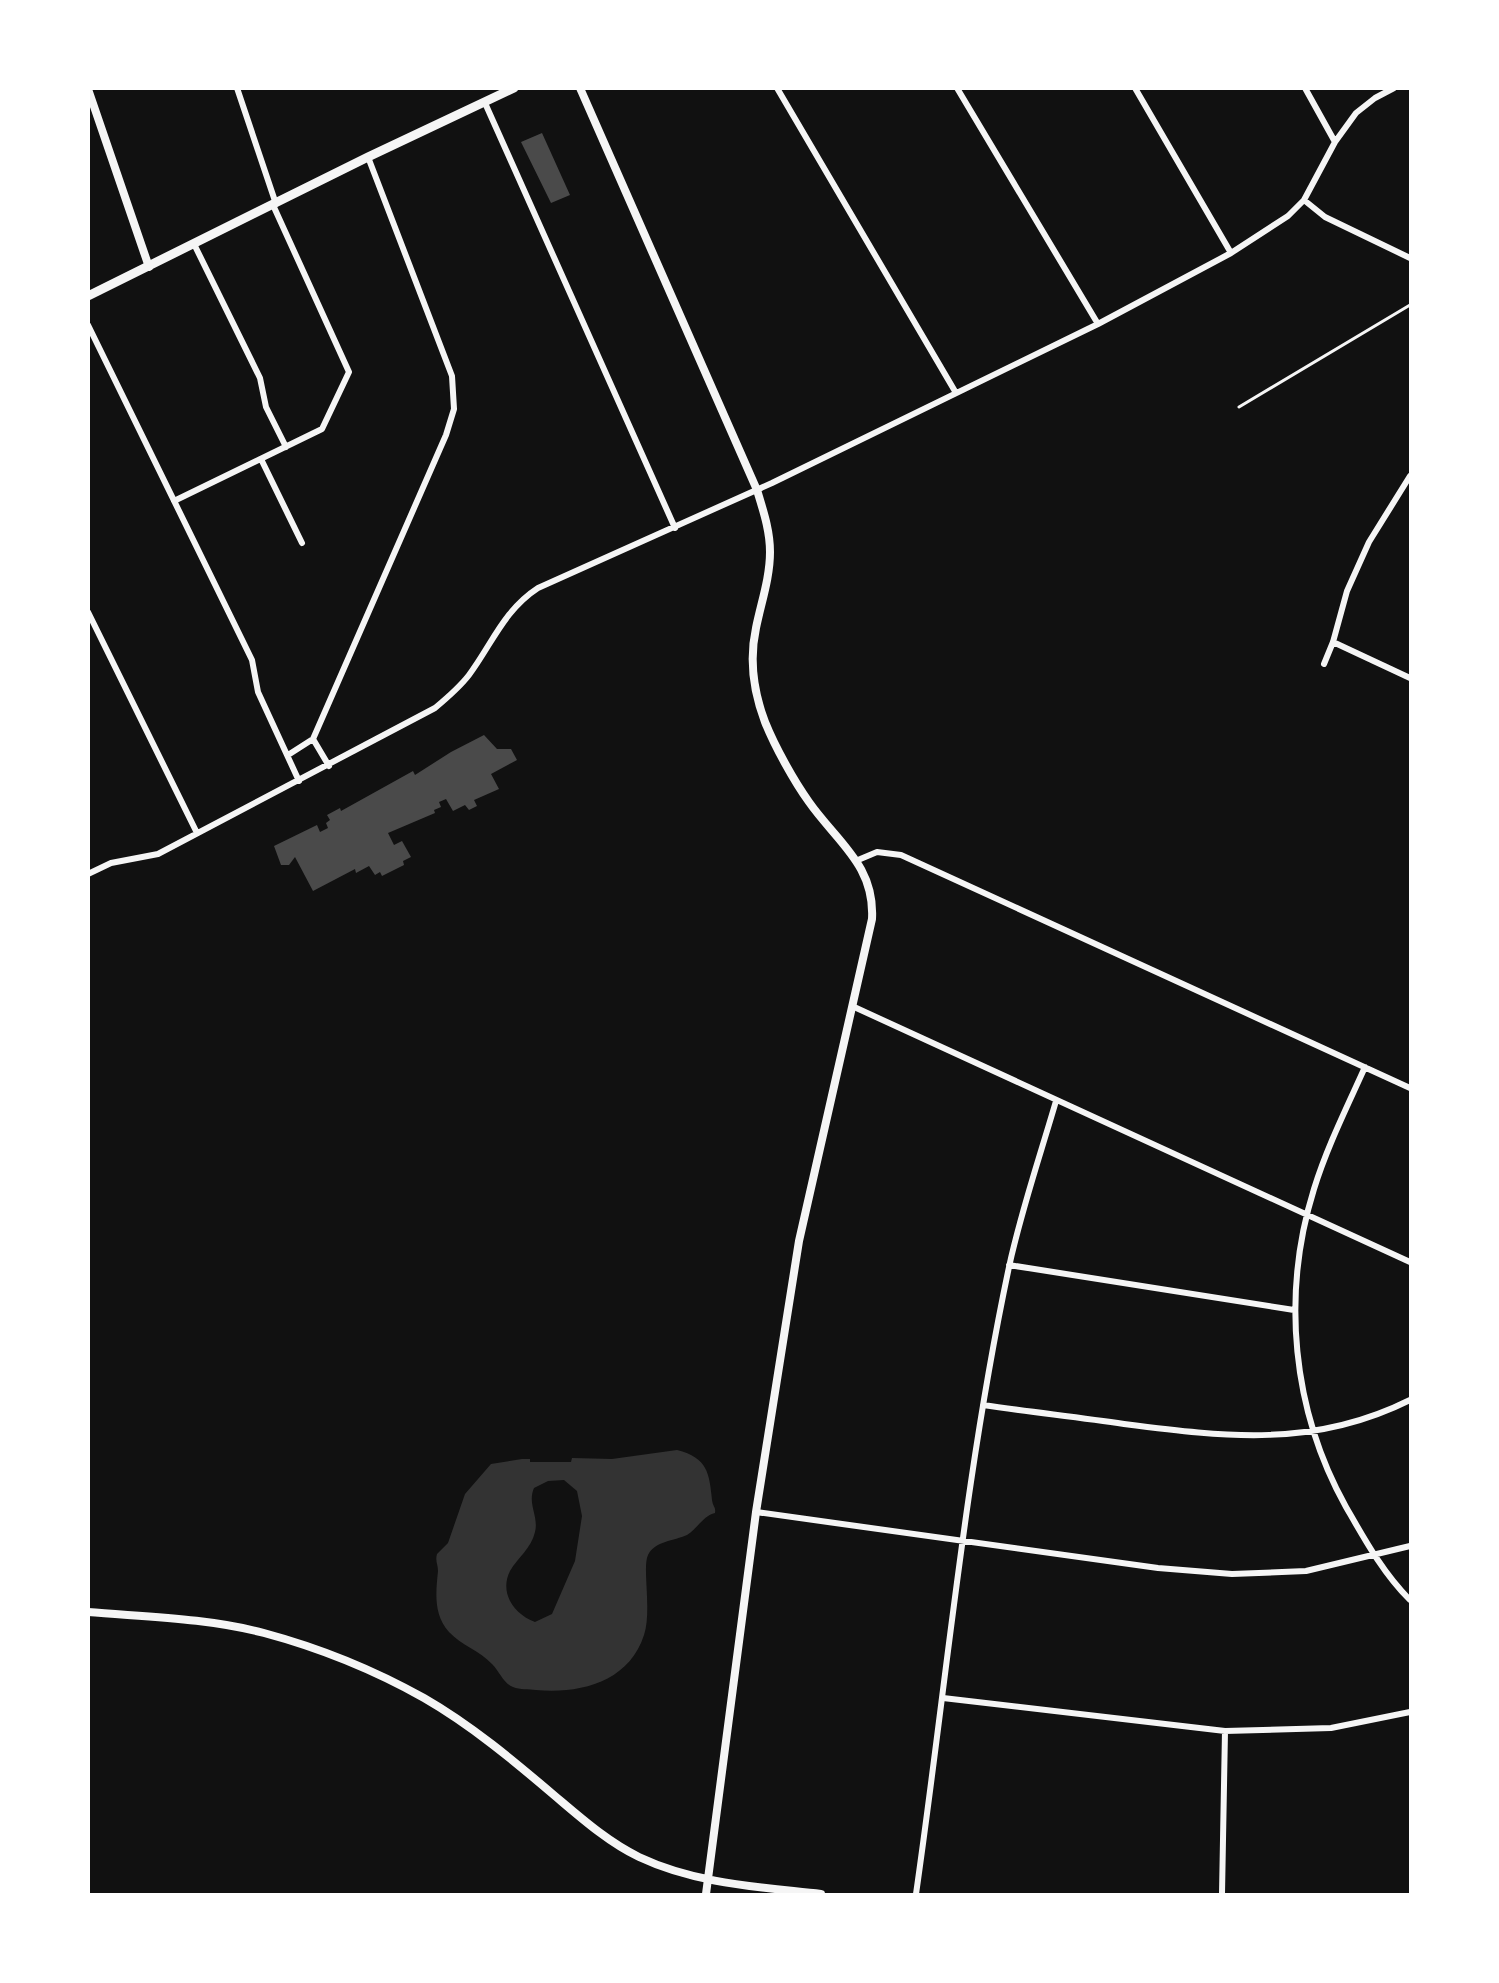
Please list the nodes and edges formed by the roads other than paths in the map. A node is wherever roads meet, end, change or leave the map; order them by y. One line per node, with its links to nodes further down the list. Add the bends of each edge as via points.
1 (237, 88): 14 (street)
2 (514, 88): 10 (main road)
3 (580, 88): 28 (street)
4 (777, 88): 23 (street)
5 (957, 88): 21 (street)
6 (1135, 88): 16 (street)
7 (1305, 88): 11 (street)
8 (1394, 88): 11 (street, via 1356,113)
9 (88, 89): 18 (street)
10 (485, 103): 12 (main road); 30 (street)
11 (1335, 142): 13 (street)
12 (368, 157): 14 (main road); 36 (street, via 452,376 454,409 442,446)
13 (1304, 200): 16 (street, via 1288,216); 17 (street, via 1325,217)
14 (274, 204): 15 (main road); 25 (street, via 350,369 322,429)
15 (194, 244): 18 (main road); 25 (street, via 260,378 266,407)
16 (1231, 253): 21 (street)
17 (1410, 258)
18 (149, 267): 19 (main road)
19 (88, 297)
20 (1410, 305): 24 (lane)
21 (1098, 324): 23 (street)
22 (88, 325): 29 (street)
23 (956, 393): 28 (street)
24 (1239, 407)
25 (286, 447): 26 (street)
26 (261, 459): 29 (street); 31 (street)
27 (1410, 476): 33 (street, via 1369,542 1347,591)
28 (757, 490): 30 (street); 41 (street, via 770,552 755,630 753,661 758,704 809,802)
29 (174, 501): 37 (street, via 252,660 258,692)
30 (675, 528): 38 (street, via 525,597 504,619 468,676 446,699)
31 (302, 543)
32 (88, 612): 40 (street)
33 (1334, 642): 34 (street); 35 (street)
34 (1324, 664)
35 (1410, 678)
36 (313, 739): 37 (street); 38 (street)
37 (288, 755): 39 (street)
38 (329, 766): 39 (street)
39 (299, 781): 40 (street)
40 (197, 833): 42 (street, via 158,854 111,863)
41 (858, 860): 43 (street, via 873,904); 44 (street, via 877,852 901,855)
42 (88, 874)
43 (852, 1006): 46 (street); 54 (street, via 799,1240)
44 (1365, 1067): 45 (street); 47 (street, via 1328,1150)
45 (1410, 1088)
46 (1056, 1101): 47 (street); 49 (street)
47 (1307, 1214): 48 (street); 50 (street)
48 (1410, 1262)
49 (1009, 1265): 50 (street); 52 (street)
50 (1293, 1310): 53 (street)
51 (1410, 1400): 53 (street)
52 (983, 1405): 53 (street, via 1212,1435 1265,1437); 55 (street)
53 (1311, 1432): 57 (street)
54 (756, 1512): 55 (street); 63 (street)
55 (960, 1542): 57 (street, via 1232,1574 1306,1571); 60 (street)
56 (1410, 1546): 57 (street)
57 (1374, 1557): 58 (street)
58 (1410, 1600)
59 (88, 1612): 63 (street, via 200,1621 264,1633 333,1655 425,1699 460,1722 617,1844 665,1868)
60 (943, 1698): 62 (street); 66 (street)
61 (1410, 1712): 62 (street, via 1331,1728)
62 (1225, 1731): 67 (street)
63 (707, 1880): 64 (street); 65 (street)
64 (706, 1894)
65 (821, 1894)
66 (916, 1894)
67 (1222, 1894)

